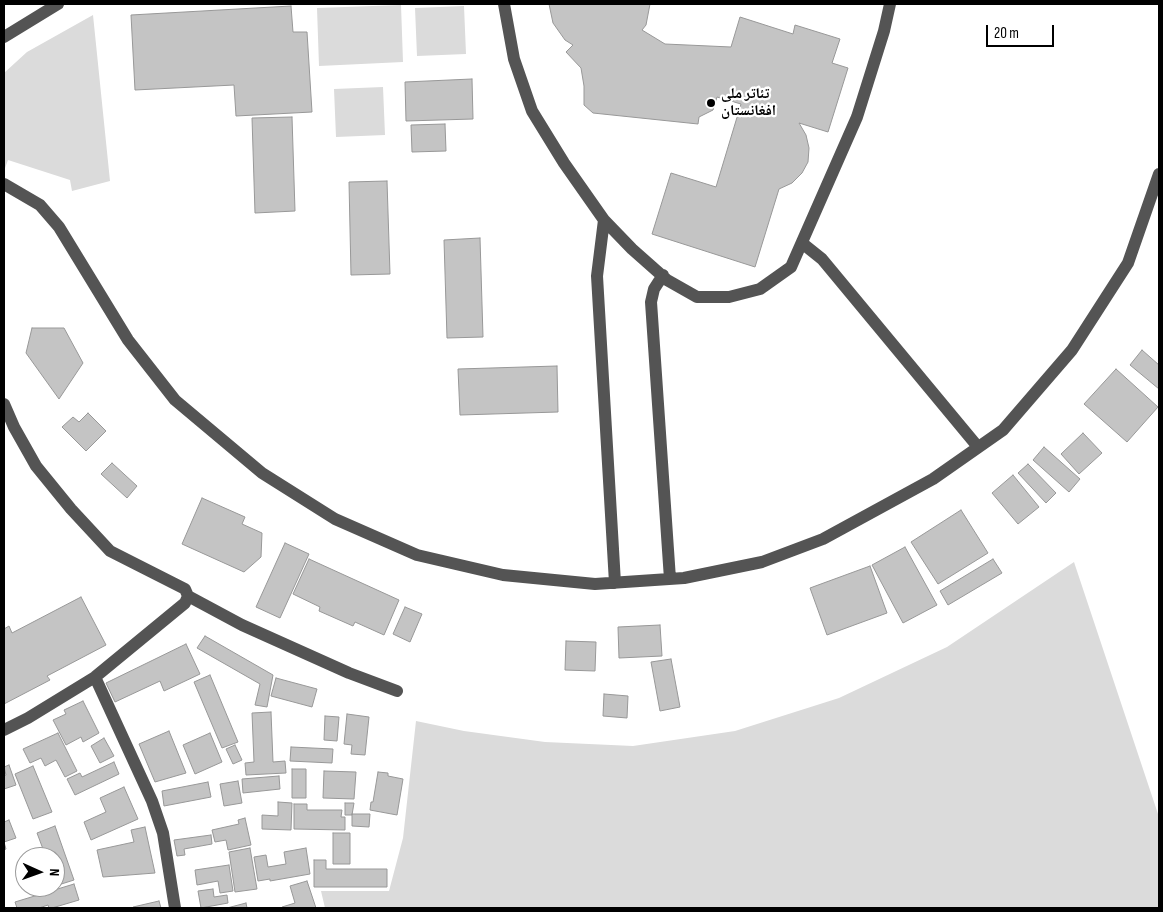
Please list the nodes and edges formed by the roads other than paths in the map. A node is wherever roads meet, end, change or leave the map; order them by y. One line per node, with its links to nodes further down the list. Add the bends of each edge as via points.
1 (58, 4): 4 (street)
2 (504, 4): 7 (street, via 514,59 532,111)
3 (890, 4): 8 (street, via 857,117)
4 (4, 37)
5 (1159, 174): 11 (street, via 1128,263 1072,350 1003,430)
6 (4, 184): 13 (street, via 40,205 59,226 128,340 175,400 262,473 335,519 417,555 503,575)
7 (604, 220): 9 (street); 13 (street, via 597,276)
8 (802, 243): 9 (street, via 791,267 760,289 729,297 697,297); 11 (street, via 822,259)
9 (663, 275): 12 (street, via 654,289 651,302)
10 (4, 404): 14 (street, via 36,466 110,551 185,589)
11 (978, 447): 12 (street, via 934,480 823,538 762,562)
12 (670, 579): 13 (street)
13 (615, 583)
14 (188, 596): 15 (street, via 184,603); 16 (street, via 242,625)
15 (95, 677): 17 (street); 18 (street, via 164,833)
16 (397, 691)
17 (4, 730)
18 (175, 908)

